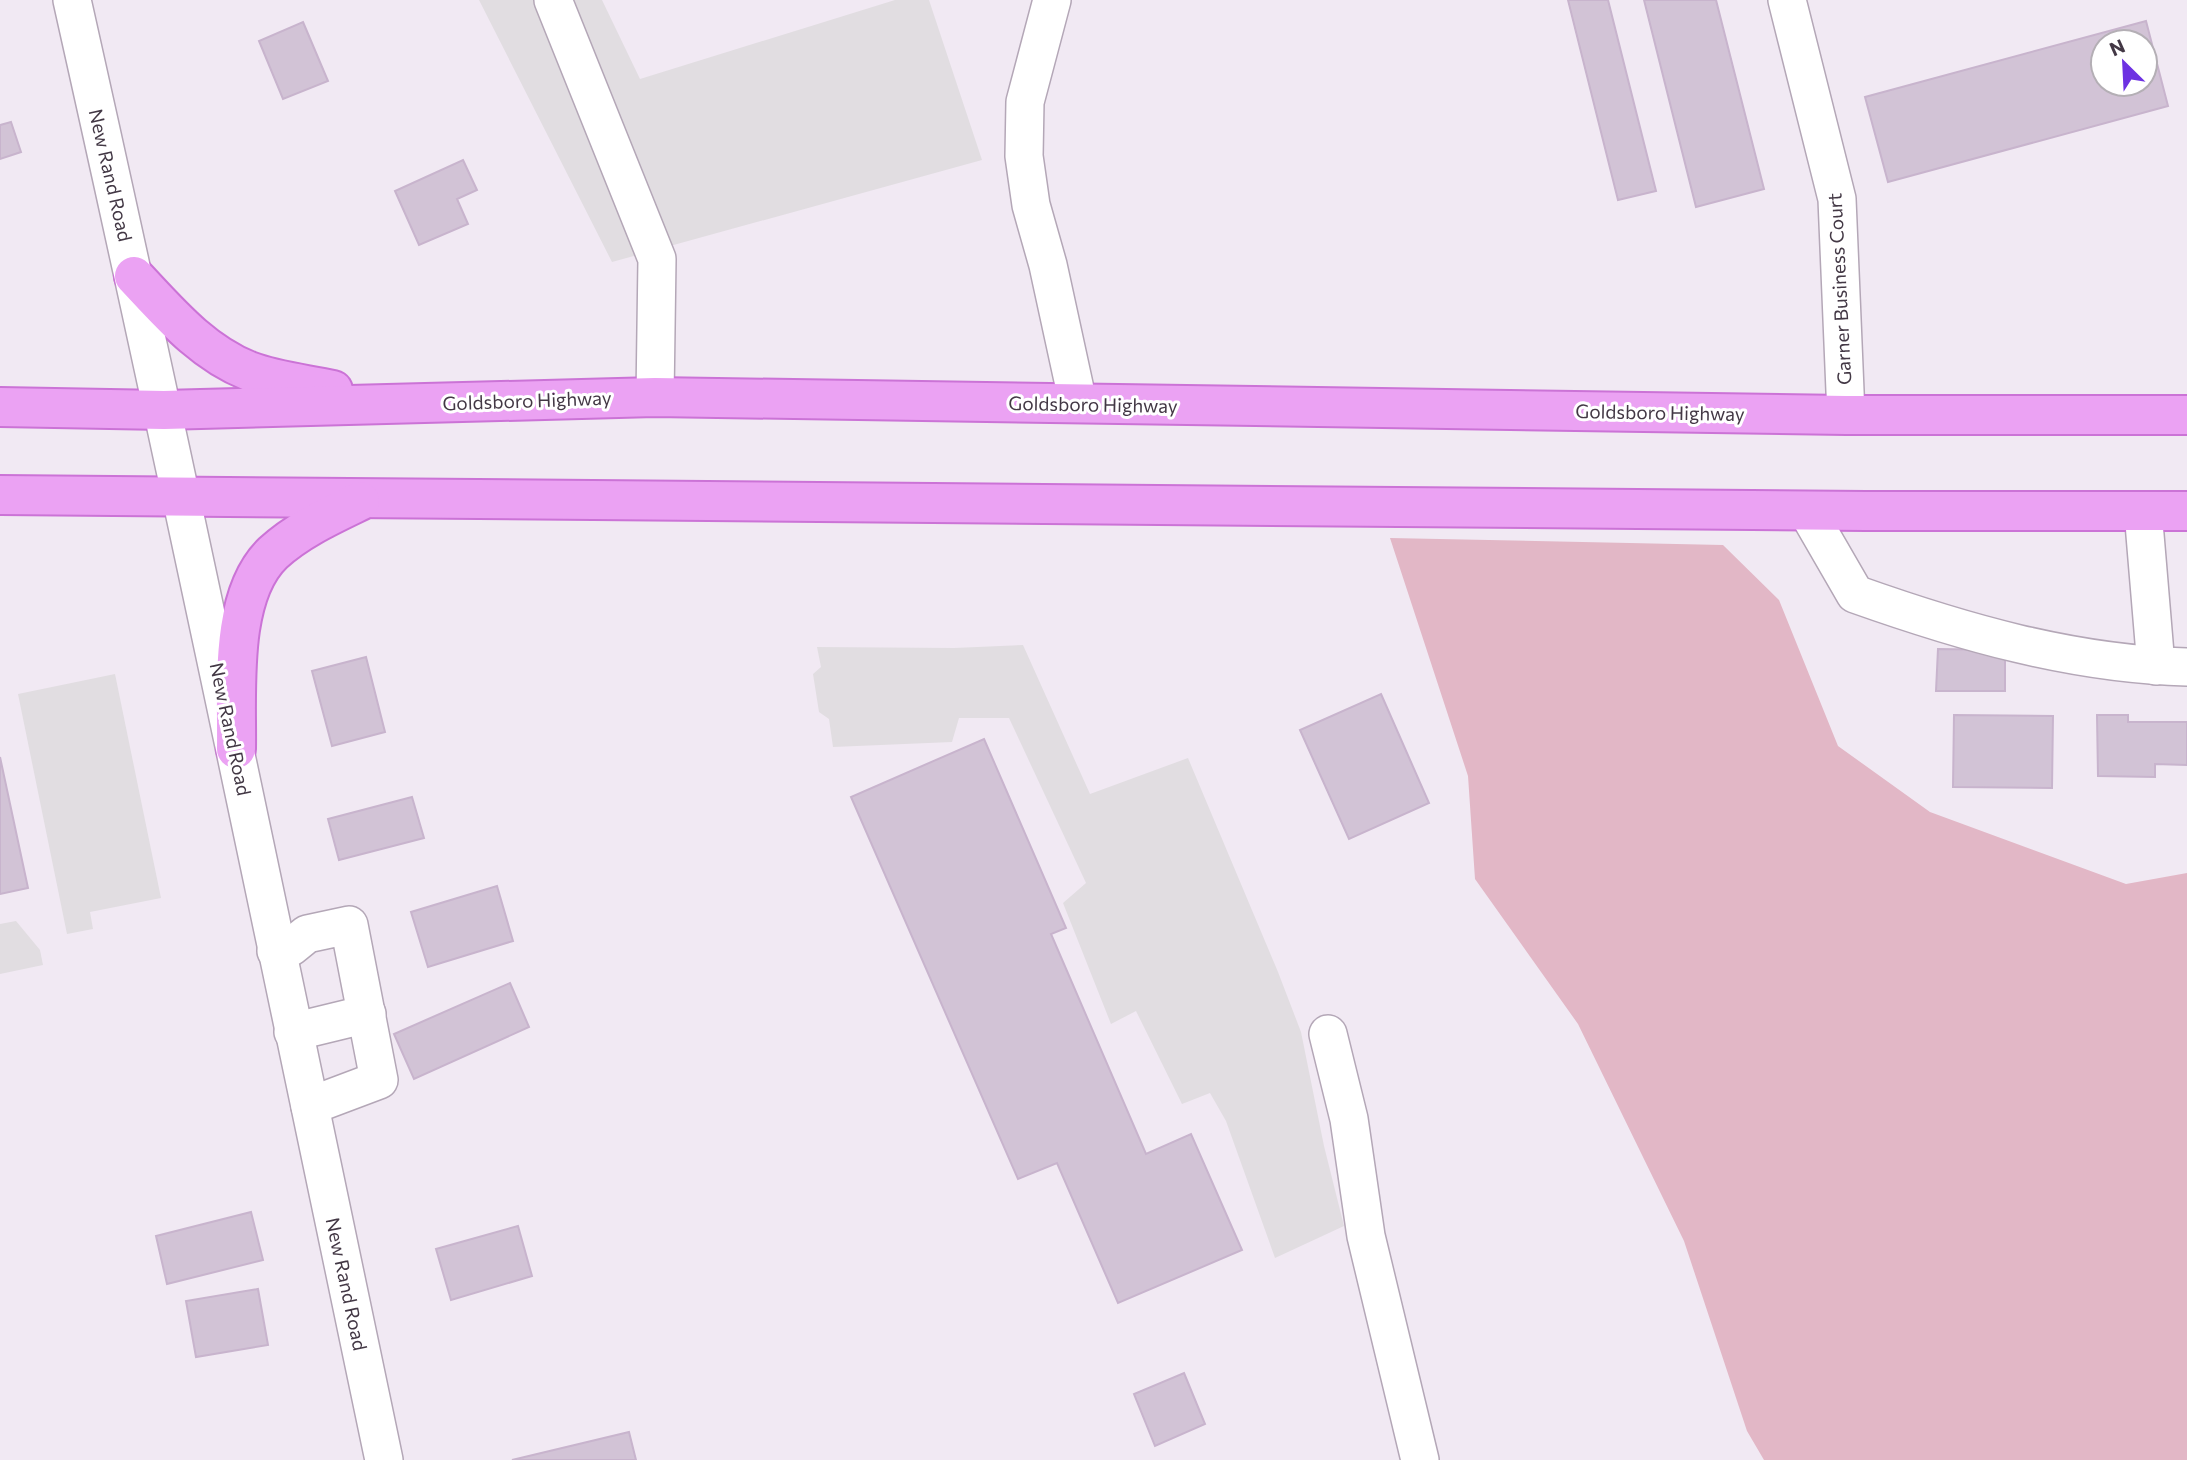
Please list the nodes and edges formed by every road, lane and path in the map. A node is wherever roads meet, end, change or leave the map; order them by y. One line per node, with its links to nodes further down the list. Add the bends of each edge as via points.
1 (72, 0): 5 (street, New Rand Road)
2 (553, 0): 6 (street, via 657,259)
3 (1052, 0): 7 (street, via 1025,102 1024,156 1031,205)
4 (1787, 0): 11 (street, Garner Business Court, via 1837,199)
5 (134, 276): 8 (main road, via 194,339 247,370); 10 (street, New Rand Road)
6 (655, 397): 7 (main road, Goldsboro Highway); 8 (main road, Goldsboro Highway)
7 (1079, 403): 11 (main road, Goldsboro Highway)
8 (396, 404): 10 (main road, Goldsboro Highway)
9 (0, 407): 10 (main road, Goldsboro Highway)
10 (164, 410): 14 (street, New Rand Road)
11 (1846, 415): 12 (main road, Goldsboro Highway)
12 (2187, 415)
13 (0, 495): 14 (main road)
14 (180, 497): 15 (main road); 20 (street, New Rand Road)
15 (366, 498): 16 (main road); 20 (main road, via 298,534 272,554 257,575 242,620)
16 (1807, 511): 17 (main road); 19 (street, via 1855,594 1936,623 2045,651)
17 (2143, 511): 18 (main road); 19 (street)
18 (2187, 511)
19 (2171, 666)
20 (236, 749): 21 (street, New Rand Road)
21 (276, 951): 22 (street, via 291,947 307,933 349,925); 23 (street, New Rand Road)
22 (367, 1014): 23 (street); 25 (street, via 379,1080)
23 (293, 1032): 25 (street, New Rand Road)
24 (1328, 1034): 27 (street, via 1349,1119 1366,1236)
25 (310, 1106): 26 (street, New Rand Road)
26 (384, 1460)
27 (1420, 1460)

